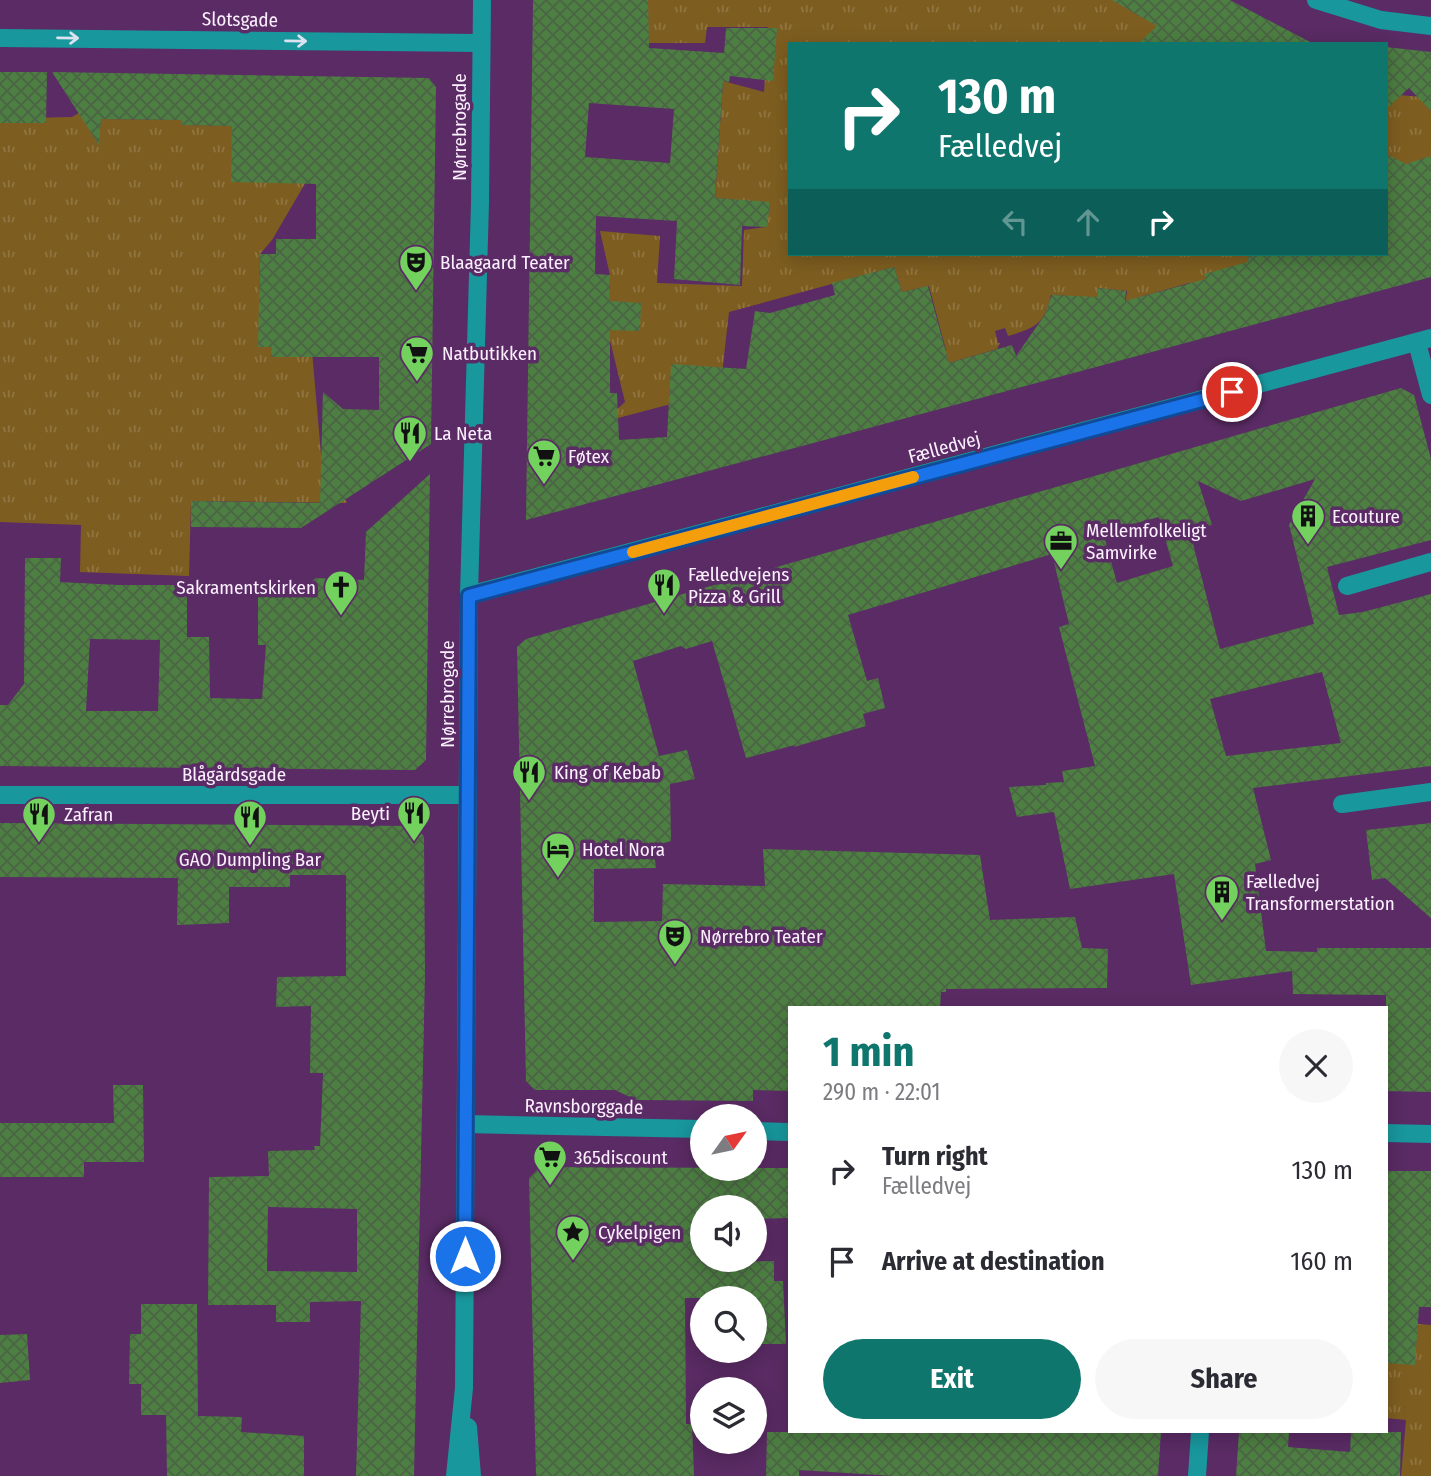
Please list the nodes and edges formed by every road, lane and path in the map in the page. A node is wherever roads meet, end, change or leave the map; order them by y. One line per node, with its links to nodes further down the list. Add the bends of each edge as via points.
1 (482, 0): 5 (street, Nørrebrogade)
2 (1327, 2): 3 (street, via 1381,20)
3 (1431, 26)
4 (0, 38): 5 (street, Slotsgade, one-way to 5)
5 (480, 43): 10 (street, Nørrebrogade)
6 (1424, 341): 7 (street); 10 (street, Fælledvej)
7 (1431, 396)
8 (1431, 562): 9 (street)
9 (1347, 586)
10 (469, 596): 13 (street, Nørrebrogade)
11 (1431, 792): 14 (street)
12 (0, 795): 13 (street, Blågårdsgade)
13 (467, 795): 15 (street, Nørrebrogade)
14 (1342, 804)
15 (466, 1124): 16 (street, Ravnsborggade); 21 (street, Nørrebrogade)
16 (690, 1129)
17 (767, 1131): 18 (street)
18 (788, 1132)
19 (1388, 1133): 20 (street)
20 (1431, 1134)
21 (464, 1388): 23 (street, Nørrebrogade); 24 (street, Nørrebrogade)
22 (1200, 1433): 25 (street)
23 (455, 1476)
24 (472, 1476)
25 (1198, 1476)

